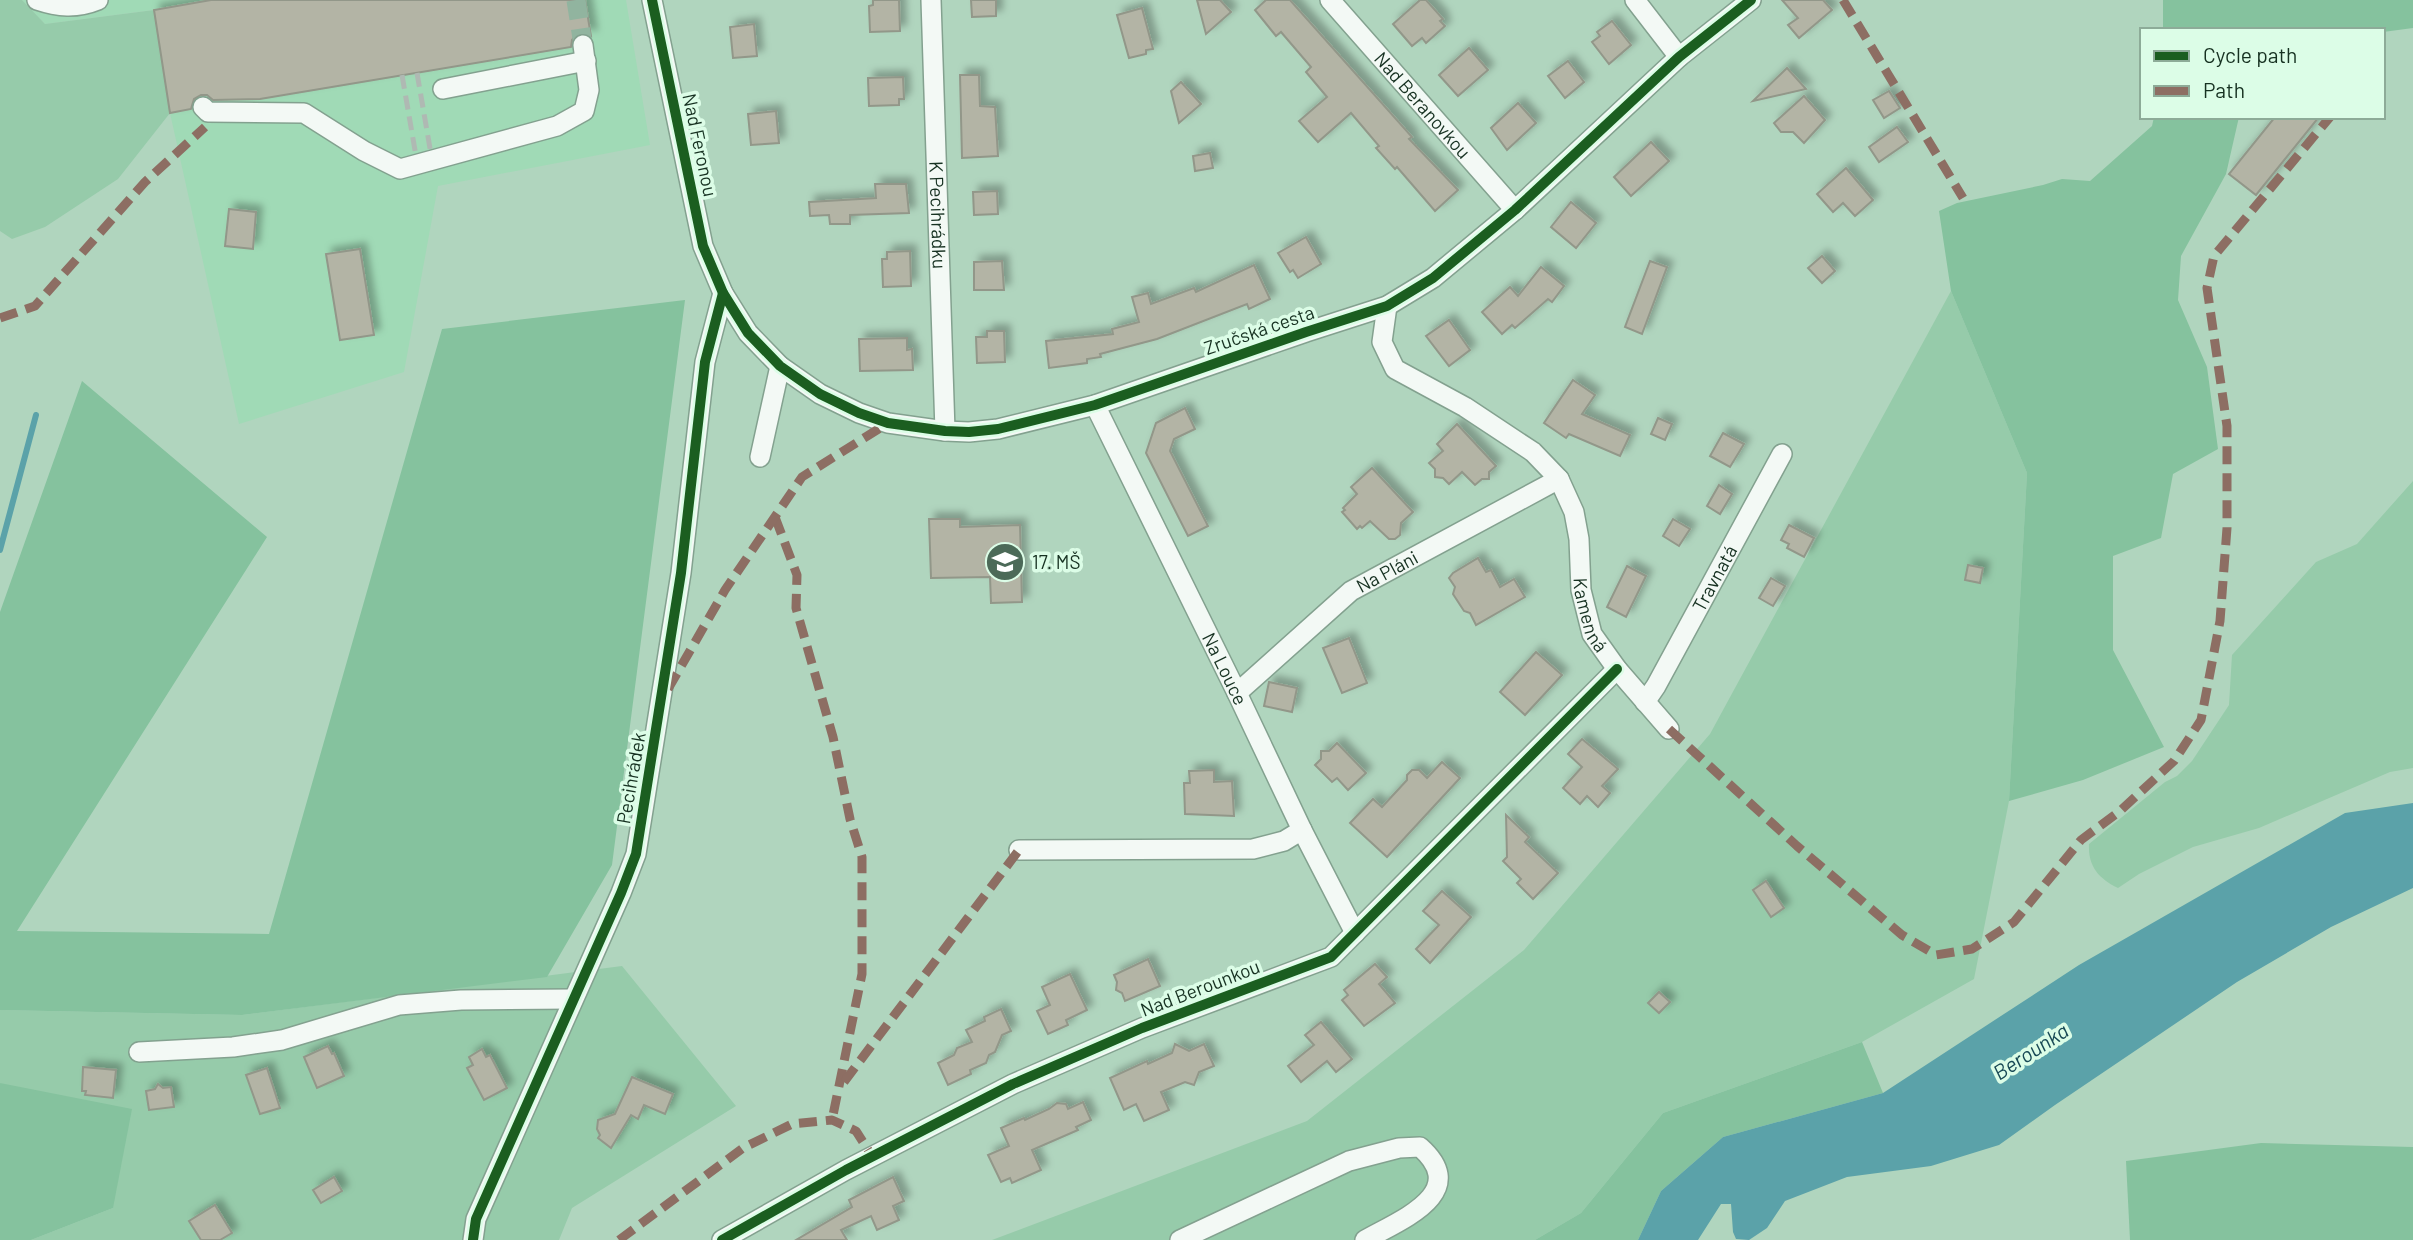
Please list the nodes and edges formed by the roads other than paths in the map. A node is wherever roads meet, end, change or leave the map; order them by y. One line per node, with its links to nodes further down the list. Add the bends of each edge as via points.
1 (37, 0): 2 (street, via 73,7)
2 (97, 0)
3 (652, 0): 12 (street, Nad Feronou, via 703,246)
4 (931, 0): 16 (street, K Pecihrádku)
5 (1330, 0): 11 (street, Nad Beranovkou)
6 (1635, 0): 8 (street)
7 (1751, 0): 8 (street, Zručská cesta)
8 (1679, 57): 11 (street, Zručská cesta)
9 (443, 89): 10 (street, via 585,53 589,90 584,111 557,126 400,169 304,113 208,112)
10 (203, 107)
11 (1515, 210): 13 (street, Zručská cesta, via 1433,278)
12 (723, 293): 14 (street, Zručská cesta, via 748,333); 27 (street, Pecihrádek, via 705,362 681,573 636,854)
13 (1387, 306): 15 (street, Zručská cesta); 19 (street, via 1382,342 1395,369 1465,407 1533,452)
14 (780, 366): 16 (street, Zručská cesta, via 820,394 859,413 888,423); 18 (street)
15 (1095, 405): 16 (street, Zručská cesta, via 998,429); 21 (street, Na Louce)
16 (945, 432)
17 (1782, 454): 22 (street, Travnatá)
18 (760, 457)
19 (1559, 479): 20 (street, Kamenná, via 1574,512 1581,590 1591,634); 21 (street, Na Pláni, via 1351,591)
20 (1616, 670): 22 (street, Kamenná); 26 (street, Nad Berounkou)
21 (1237, 693): 24 (street, Na Louce)
22 (1645, 702): 23 (street, Kamenná)
23 (1669, 729)
24 (1302, 830): 25 (street, via 1284,841 1253,849); 26 (street, Na Louce)
25 (1019, 850)
26 (1355, 933): 30 (street, Nad Berounkou, via 1331,957 1142,1028 1013,1084)
27 (573, 999): 28 (street, via 399,1005 282,1040); 29 (street, Pecihrádek, via 476,1219)
28 (139, 1052)
29 (473, 1240)
30 (722, 1240)
31 (1180, 1240): 32 (street, via 1349,1161 1420,1147 1434,1159 1439,1176 1436,1193 1417,1211)
32 (1365, 1240)

